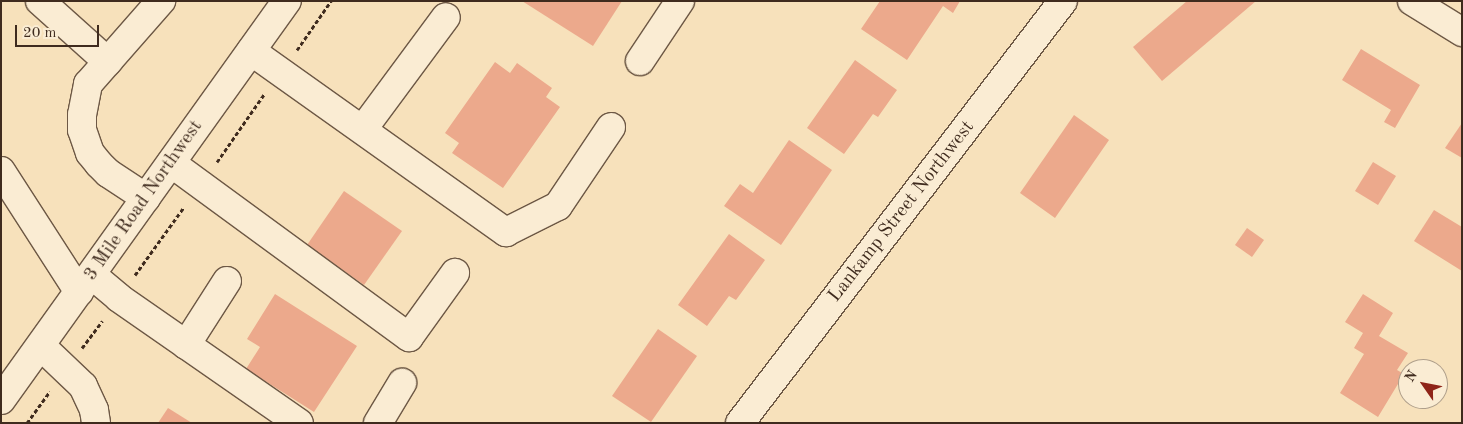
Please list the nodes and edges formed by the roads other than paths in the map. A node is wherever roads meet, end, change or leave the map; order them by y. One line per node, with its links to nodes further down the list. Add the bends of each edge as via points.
1 (40, 1): 11 (street)
2 (161, 1): 11 (street)
3 (286, 1): 9 (street, 3 Mile Road Northwest)
4 (680, 1): 10 (street)
5 (1063, 1): 27 (street, Lankamp Street Northwest)
6 (1412, 1): 8 (street)
7 (446, 17): 13 (street)
8 (1462, 32)
9 (251, 51): 13 (street); 14 (street, 3 Mile Road Northwest)
10 (640, 61)
11 (108, 62): 16 (street, via 88,84 82,130 90,153 99,164)
12 (610, 127): 13 (street, via 558,206 506,232)
13 (363, 129)
14 (171, 162): 16 (street, 3 Mile Road Northwest); 17 (street, via 409,337)
15 (1, 171): 19 (street)
16 (146, 198): 19 (street, 3 Mile Road Northwest)
17 (455, 273)
18 (227, 281): 20 (street)
19 (86, 284): 20 (street, via 119,298); 21 (street, 3 Mile Road Northwest)
20 (186, 345): 25 (street)
21 (40, 346): 23 (street, 3 Mile Road Northwest); 24 (street, via 83,386)
22 (402, 382): 26 (street)
23 (1, 400)
24 (96, 423)
25 (299, 423)
26 (378, 423)
27 (740, 423)

